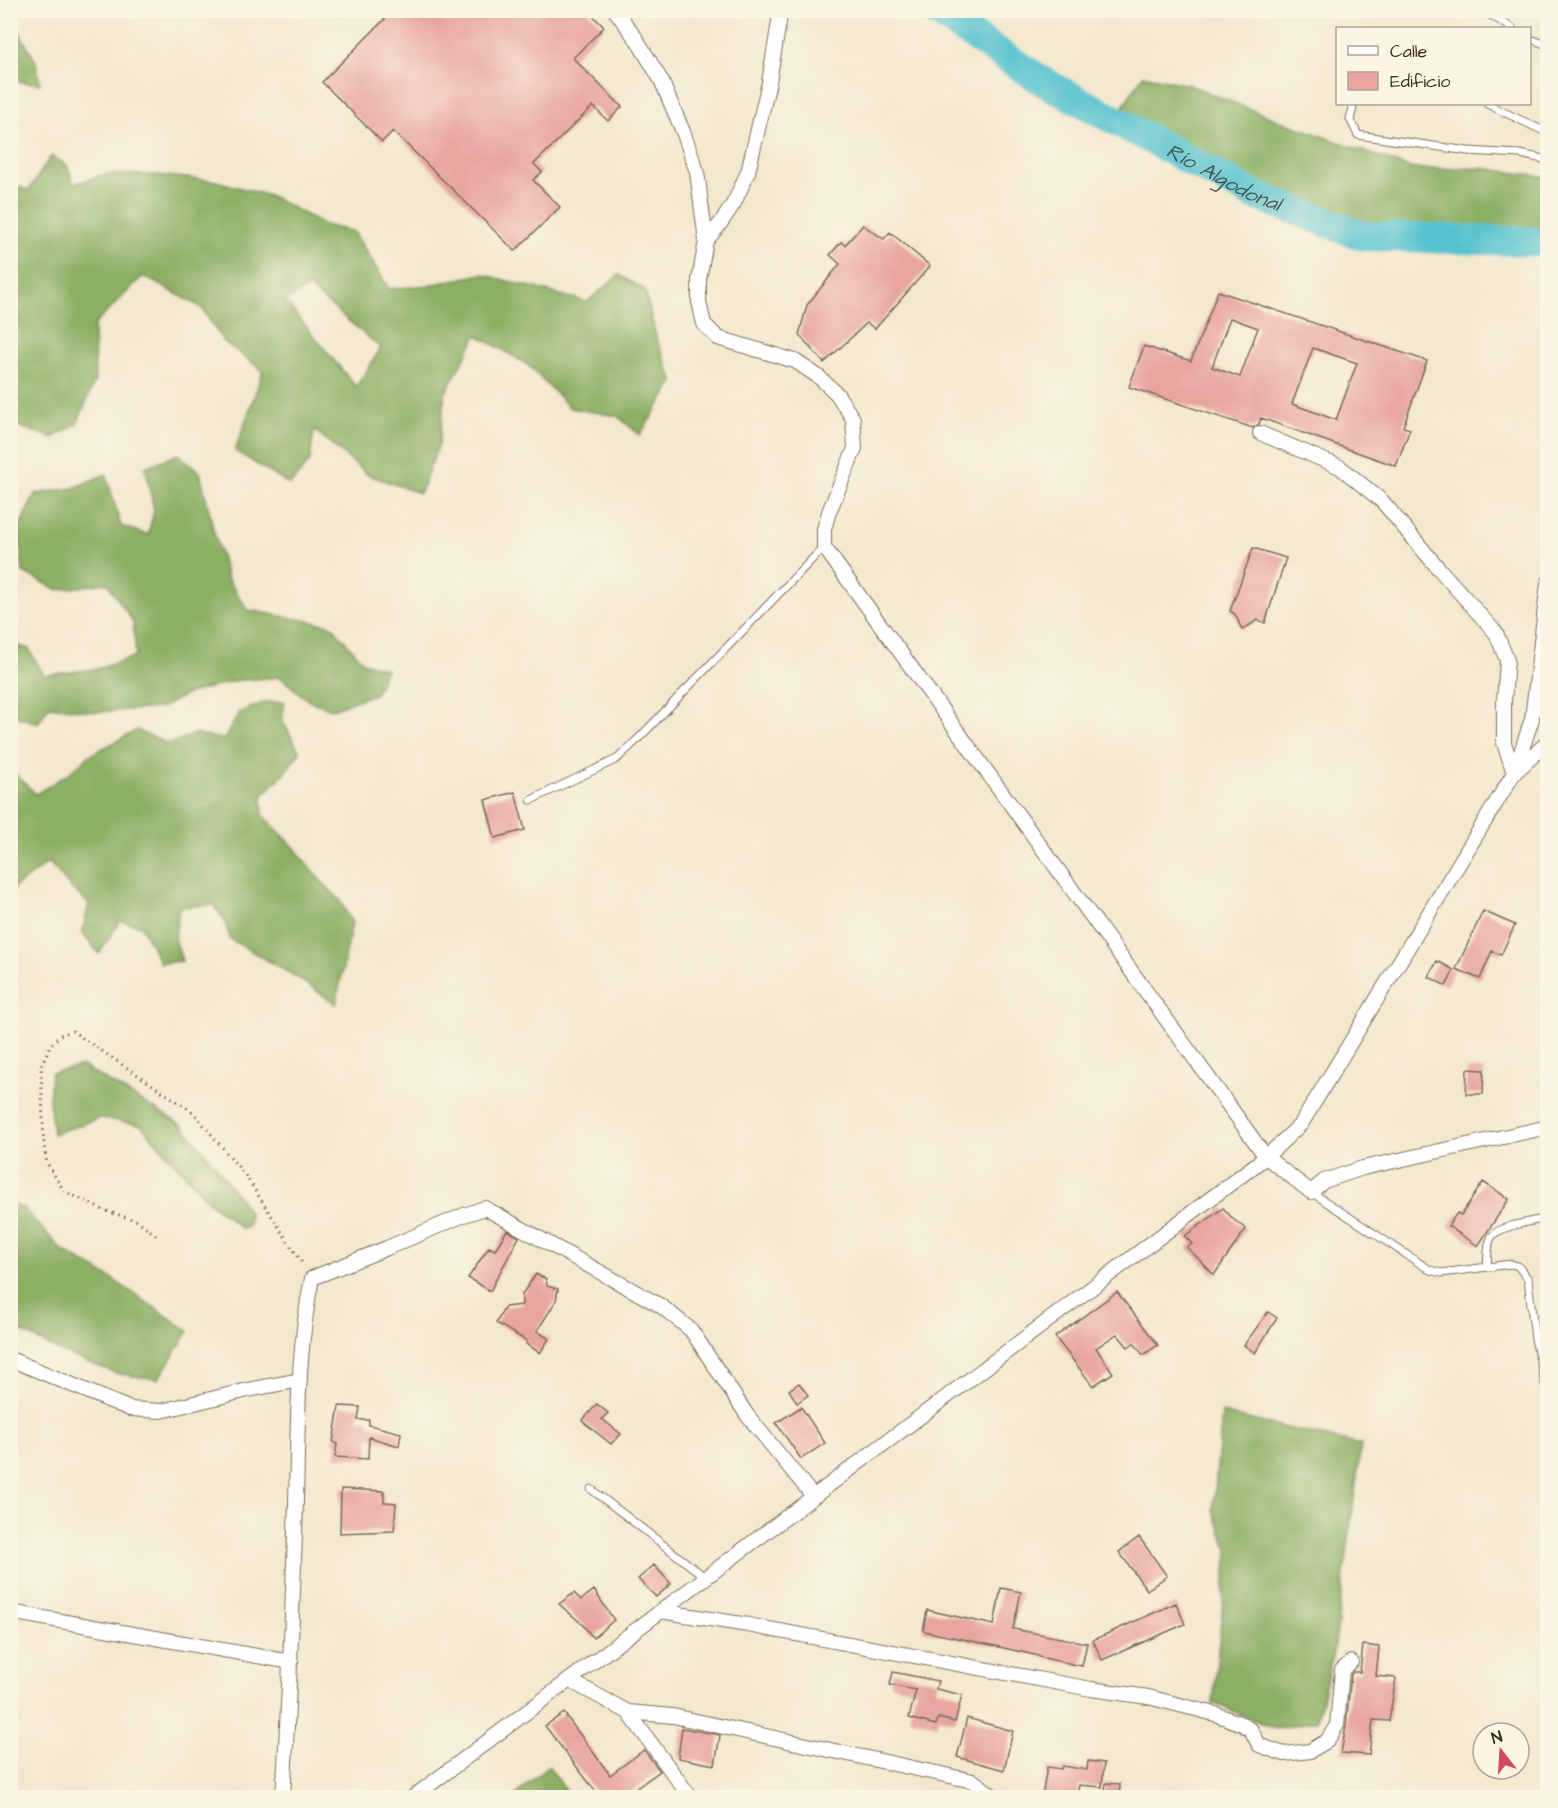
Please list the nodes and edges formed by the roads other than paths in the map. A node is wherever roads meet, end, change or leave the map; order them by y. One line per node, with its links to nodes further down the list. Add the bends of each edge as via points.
1 (615, 10): 11 (street, via 661,80 684,134 697,172)
2 (781, 10): 11 (street, via 748,172 734,203)
3 (1482, 10): 4 (lane)
4 (1510, 27)
5 (1531, 39): 6 (lane)
6 (1548, 45)
7 (1354, 105): 10 (lane, via 1350,119 1358,135)
8 (1489, 105): 9 (lane)
9 (1548, 133)
10 (1548, 160)
11 (706, 241): 13 (street, via 699,280 704,324 718,338 795,362 819,377 837,394 853,419 855,448 829,512)
12 (1260, 433): 16 (street, via 1340,467 1382,501 1496,633 1507,660 1504,743)
13 (824, 547): 17 (lane, via 617,759); 19 (street)
14 (1548, 583): 16 (street, via 1532,719)
15 (1548, 742): 16 (street)
16 (1514, 773): 19 (street, via 1301,1124)
17 (531, 800)
18 (1548, 1127): 20 (street, via 1363,1168 1324,1181)
19 (1266, 1157): 20 (street); 27 (street)
20 (1311, 1192): 22 (lane, via 1430,1270 1441,1273)
21 (1548, 1218): 22 (lane, via 1492,1235)
22 (1487, 1267): 25 (lane, via 1518,1266 1528,1279 1535,1339)
23 (10, 1359): 24 (street, via 130,1409 151,1411)
24 (300, 1380): 27 (street, via 305,1311 312,1278 484,1209 661,1306 691,1330 747,1415); 31 (street)
25 (1548, 1396)
26 (591, 1489): 28 (lane)
27 (813, 1496): 28 (street)
28 (705, 1577): 29 (street)
29 (660, 1611): 32 (street, via 1148,1697 1242,1724 1251,1730 1259,1745 1284,1754 1310,1751 1327,1741 1337,1725 1342,1670); 33 (street)
30 (10, 1612): 31 (street)
31 (291, 1662): 35 (street)
32 (1351, 1662)
33 (568, 1680): 34 (street); 36 (street)
34 (628, 1712): 37 (street); 38 (street, via 673,1716 973,1781)
35 (283, 1797)
36 (412, 1797)
37 (691, 1797)
38 (996, 1797)

